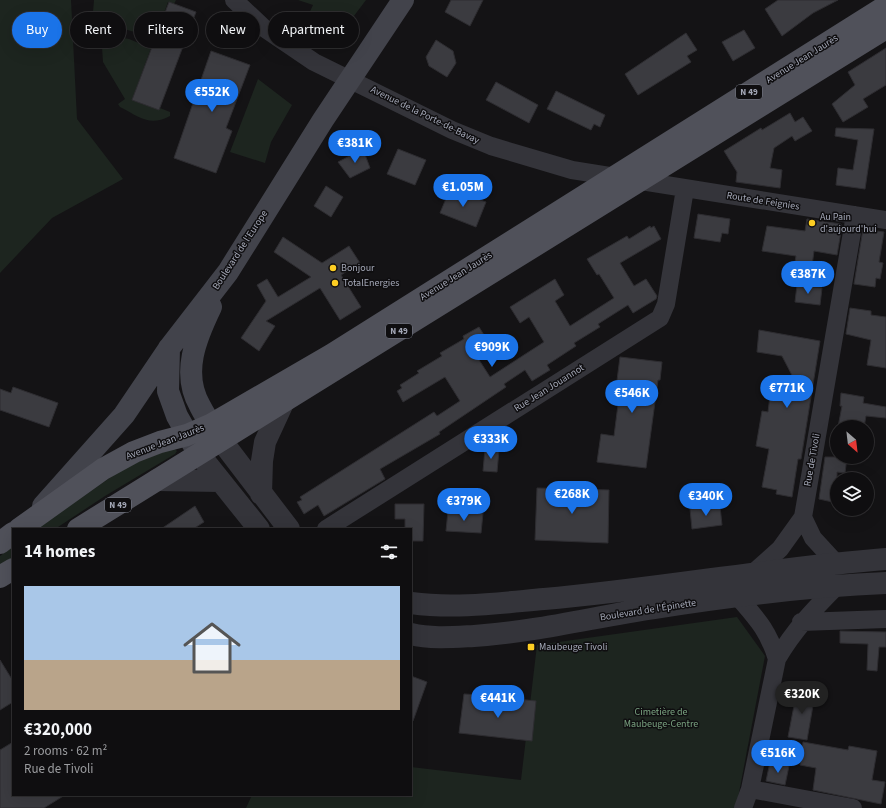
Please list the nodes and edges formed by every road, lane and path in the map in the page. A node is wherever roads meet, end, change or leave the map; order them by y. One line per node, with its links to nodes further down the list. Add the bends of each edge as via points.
1 (234, 0): 5 (street, Avenue de la Porte-de-Bavay, via 264,28 308,58)
2 (403, 0): 5 (main road, Boulevard de l'Europe)
3 (886, 6): 6 (main road, Avenue Jean Jaurès / N 49)
4 (886, 28): 7 (main road, Avenue Jean Jaurès / N 49)
5 (351, 80): 6 (street, Avenue de la Porte-de-Bavay, via 452,130 491,146 572,170); 11 (main road, Boulevard de l'Europe)
6 (613, 177): 7 (street, Avenue de la Porte-de-Bavay); 14 (main road, Avenue Jean Jaurès / N 49)
7 (640, 182): 8 (street, Route de Feignies); 13 (main road, Avenue Jean Jaurès / N 49)
8 (685, 189): 9 (street, Route de Feignies); 25 (street, Rue Jean Jouannot, via 666,304 660,318)
9 (855, 215): 10 (street, Route de Feignies); 20 (street, Rue de Tivoli)
10 (886, 220)
11 (228, 272): 12 (main road, Boulevard de l'Europe); 14 (main road, via 192,354 191,373 194,390 199,405)
12 (170, 347): 15 (main road, via 168,391); 21 (main road, Boulevard de l'Europe, via 124,415)
13 (283, 403): 14 (main road, Avenue Jean Jaurès / N 49); 19 (street, via 265,442)
14 (216, 432): 15 (main road, Avenue Jean Jaurès / N 49); 16 (main road, Avenue Jean Jaurès / N 49); 19 (street)
15 (186, 435): 16 (main road); 21 (main road, Avenue Jean Jaurès / N 49, via 134,452 103,469)
16 (199, 454): 17 (main road, Avenue Jean Jaurès / N 49); 18 (street)
17 (157, 480): 18 (street); 22 (main road, Avenue Jean Jaurès / N 49)
18 (220, 481): 23 (street)
19 (261, 494): 24 (street)
20 (803, 517): 29 (street, via 813,538); 31 (street, Rue de Tivoli, via 780,549)
21 (20, 528)
22 (80, 528)
23 (258, 528)
24 (287, 528)
25 (328, 528)
26 (12, 534): 27 (main road, Avenue Jean Jaurès / N 49)
27 (0, 543)
28 (886, 559): 29 (street)
29 (836, 563): 31 (street)
30 (12, 570): 32 (main road)
31 (752, 574): 36 (street, via 493,604 432,606)
32 (0, 577)
33 (886, 583): 34 (street, Boulevard de l'Épinette)
34 (837, 586): 35 (street, Boulevard de l'Épinette); 38 (street)
35 (738, 597): 39 (street, Boulevard de l'Épinette, via 654,608 496,635 452,638); 40 (street, via 764,627 772,641)
36 (412, 603)
37 (886, 619): 38 (street)
38 (801, 622): 40 (street)
39 (412, 634)
40 (777, 659): 41 (street)
41 (750, 789): 42 (street); 43 (street)
42 (743, 808)
43 (853, 808)

